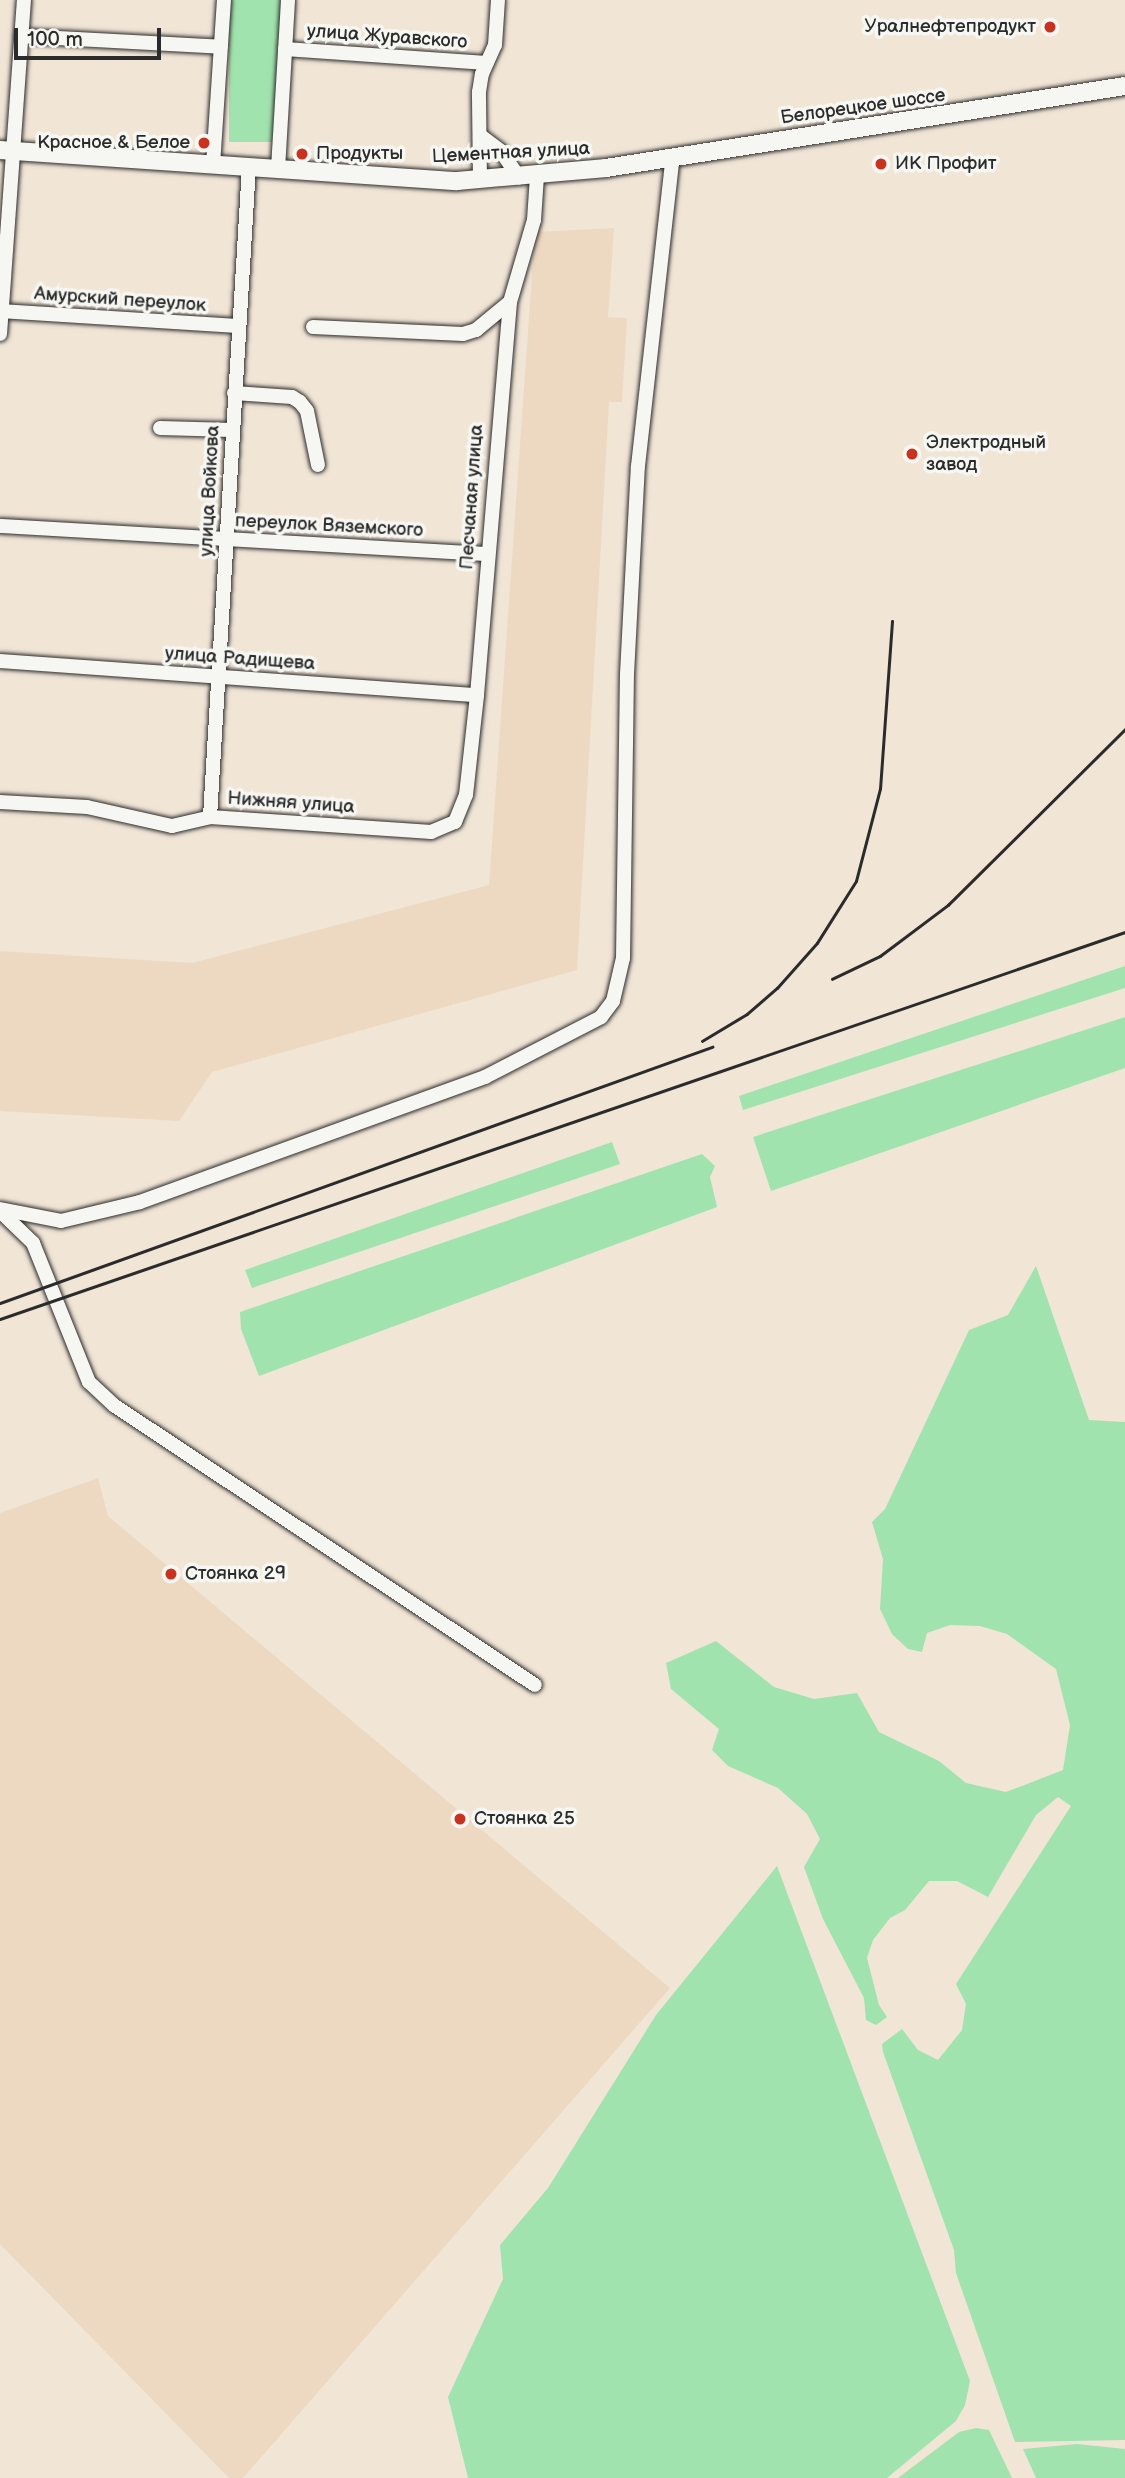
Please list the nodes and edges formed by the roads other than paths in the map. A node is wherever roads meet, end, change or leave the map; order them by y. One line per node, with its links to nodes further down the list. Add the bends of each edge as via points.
1 (23, 0): 5 (street)
2 (225, 0): 6 (street)
3 (288, 0): 7 (street)
4 (498, 0): 8 (street, via 495,45)
5 (21, 36): 6 (street); 11 (street)
6 (221, 47): 13 (street)
7 (285, 50): 8 (street, улица Журавского); 16 (street)
8 (487, 64): 10 (street, via 479,92)
9 (1125, 86): 12 (main road, Белорецкое шоссе)
10 (481, 136): 18 (street, via 502,151); 19 (street)
11 (6, 151): 13 (main road, Цементная улица); 21 (street)
12 (673, 156): 15 (main road, Белорецкое шоссе); 38 (street, via 638,466 627,674 623,958 613,1001 601,1017 485,1077 140,1202 61,1221)
13 (213, 165): 14 (main road, Цементная улица)
14 (248, 167): 16 (main road, Цементная улица); 22 (street, улица Войкова)
15 (606, 168): 17 (main road, Цементная улица)
16 (278, 169): 19 (main road, Цементная улица)
17 (537, 176): 18 (main road, Цементная улица); 20 (street, Песчаная улица, via 534,220)
18 (519, 177): 19 (main road, Цементная улица)
19 (480, 180)
20 (510, 302): 23 (street, via 476,330 463,334); 31 (street, Песчаная улица)
21 (1, 311): 22 (street, Амурский переулок); 24 (street)
22 (238, 326): 25 (street, улица Войкова)
23 (313, 327)
24 (0, 334)
25 (234, 393): 27 (street, улица Войкова); 28 (street, via 292,397 300,402 307,411)
26 (160, 428): 27 (street)
27 (232, 430): 30 (street, улица Войкова)
28 (318, 465)
29 (0, 526): 30 (street, переулок Вяземского)
30 (226, 539): 31 (street, переулок Вяземского); 33 (street, улица Войкова)
31 (487, 554): 34 (street, Песчаная улица)
32 (0, 662): 33 (street, улица Радищева)
33 (218, 677): 34 (street, улица Радищева); 36 (street, улица Войкова)
34 (477, 695): 37 (street, Песчаная улица, via 466,795)
35 (0, 802): 36 (street, Нижняя улица, via 88,807 172,826)
36 (210, 817): 37 (street, Нижняя улица, via 431,832)
37 (455, 822)
38 (0, 1210): 39 (street, via 33,1243 89,1382 115,1406)
39 (535, 1685)

